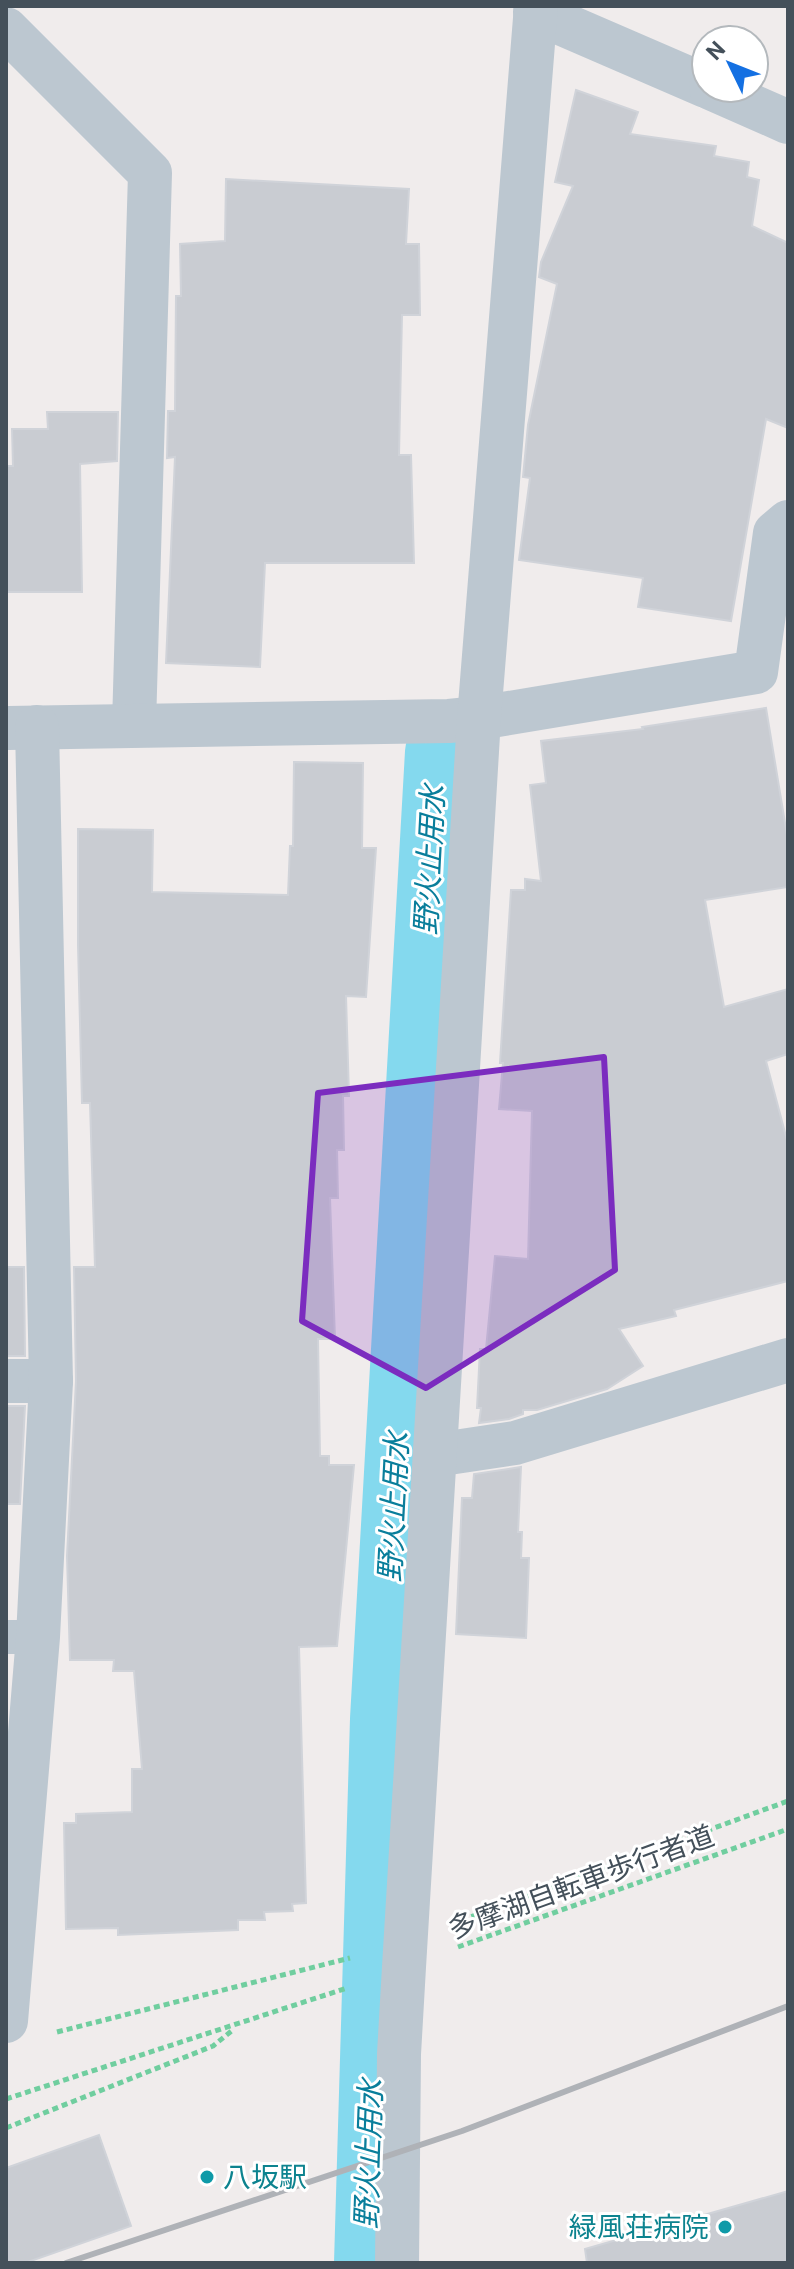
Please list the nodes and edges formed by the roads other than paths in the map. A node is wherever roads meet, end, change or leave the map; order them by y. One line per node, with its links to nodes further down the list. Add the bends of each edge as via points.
1 (6, 6): 3 (street)
2 (536, 9): 5 (street); 9 (street)
3 (6, 20)
4 (6, 29): 10 (street, via 150,173)
5 (690, 79)
6 (747, 104): 7 (street)
7 (788, 122)
8 (788, 522): 9 (street, via 775,533 756,672)
9 (479, 718): 10 (street); 15 (street)
10 (134, 725): 11 (street)
11 (21, 728): 14 (street)
12 (788, 1360): 15 (street, via 515,1443)
13 (6, 1381): 14 (street)
14 (51, 1381): 16 (street)
15 (435, 1455): 18 (street, via 399,2054)
16 (22, 1637): 17 (street)
17 (6, 2021)
18 (397, 2263)

